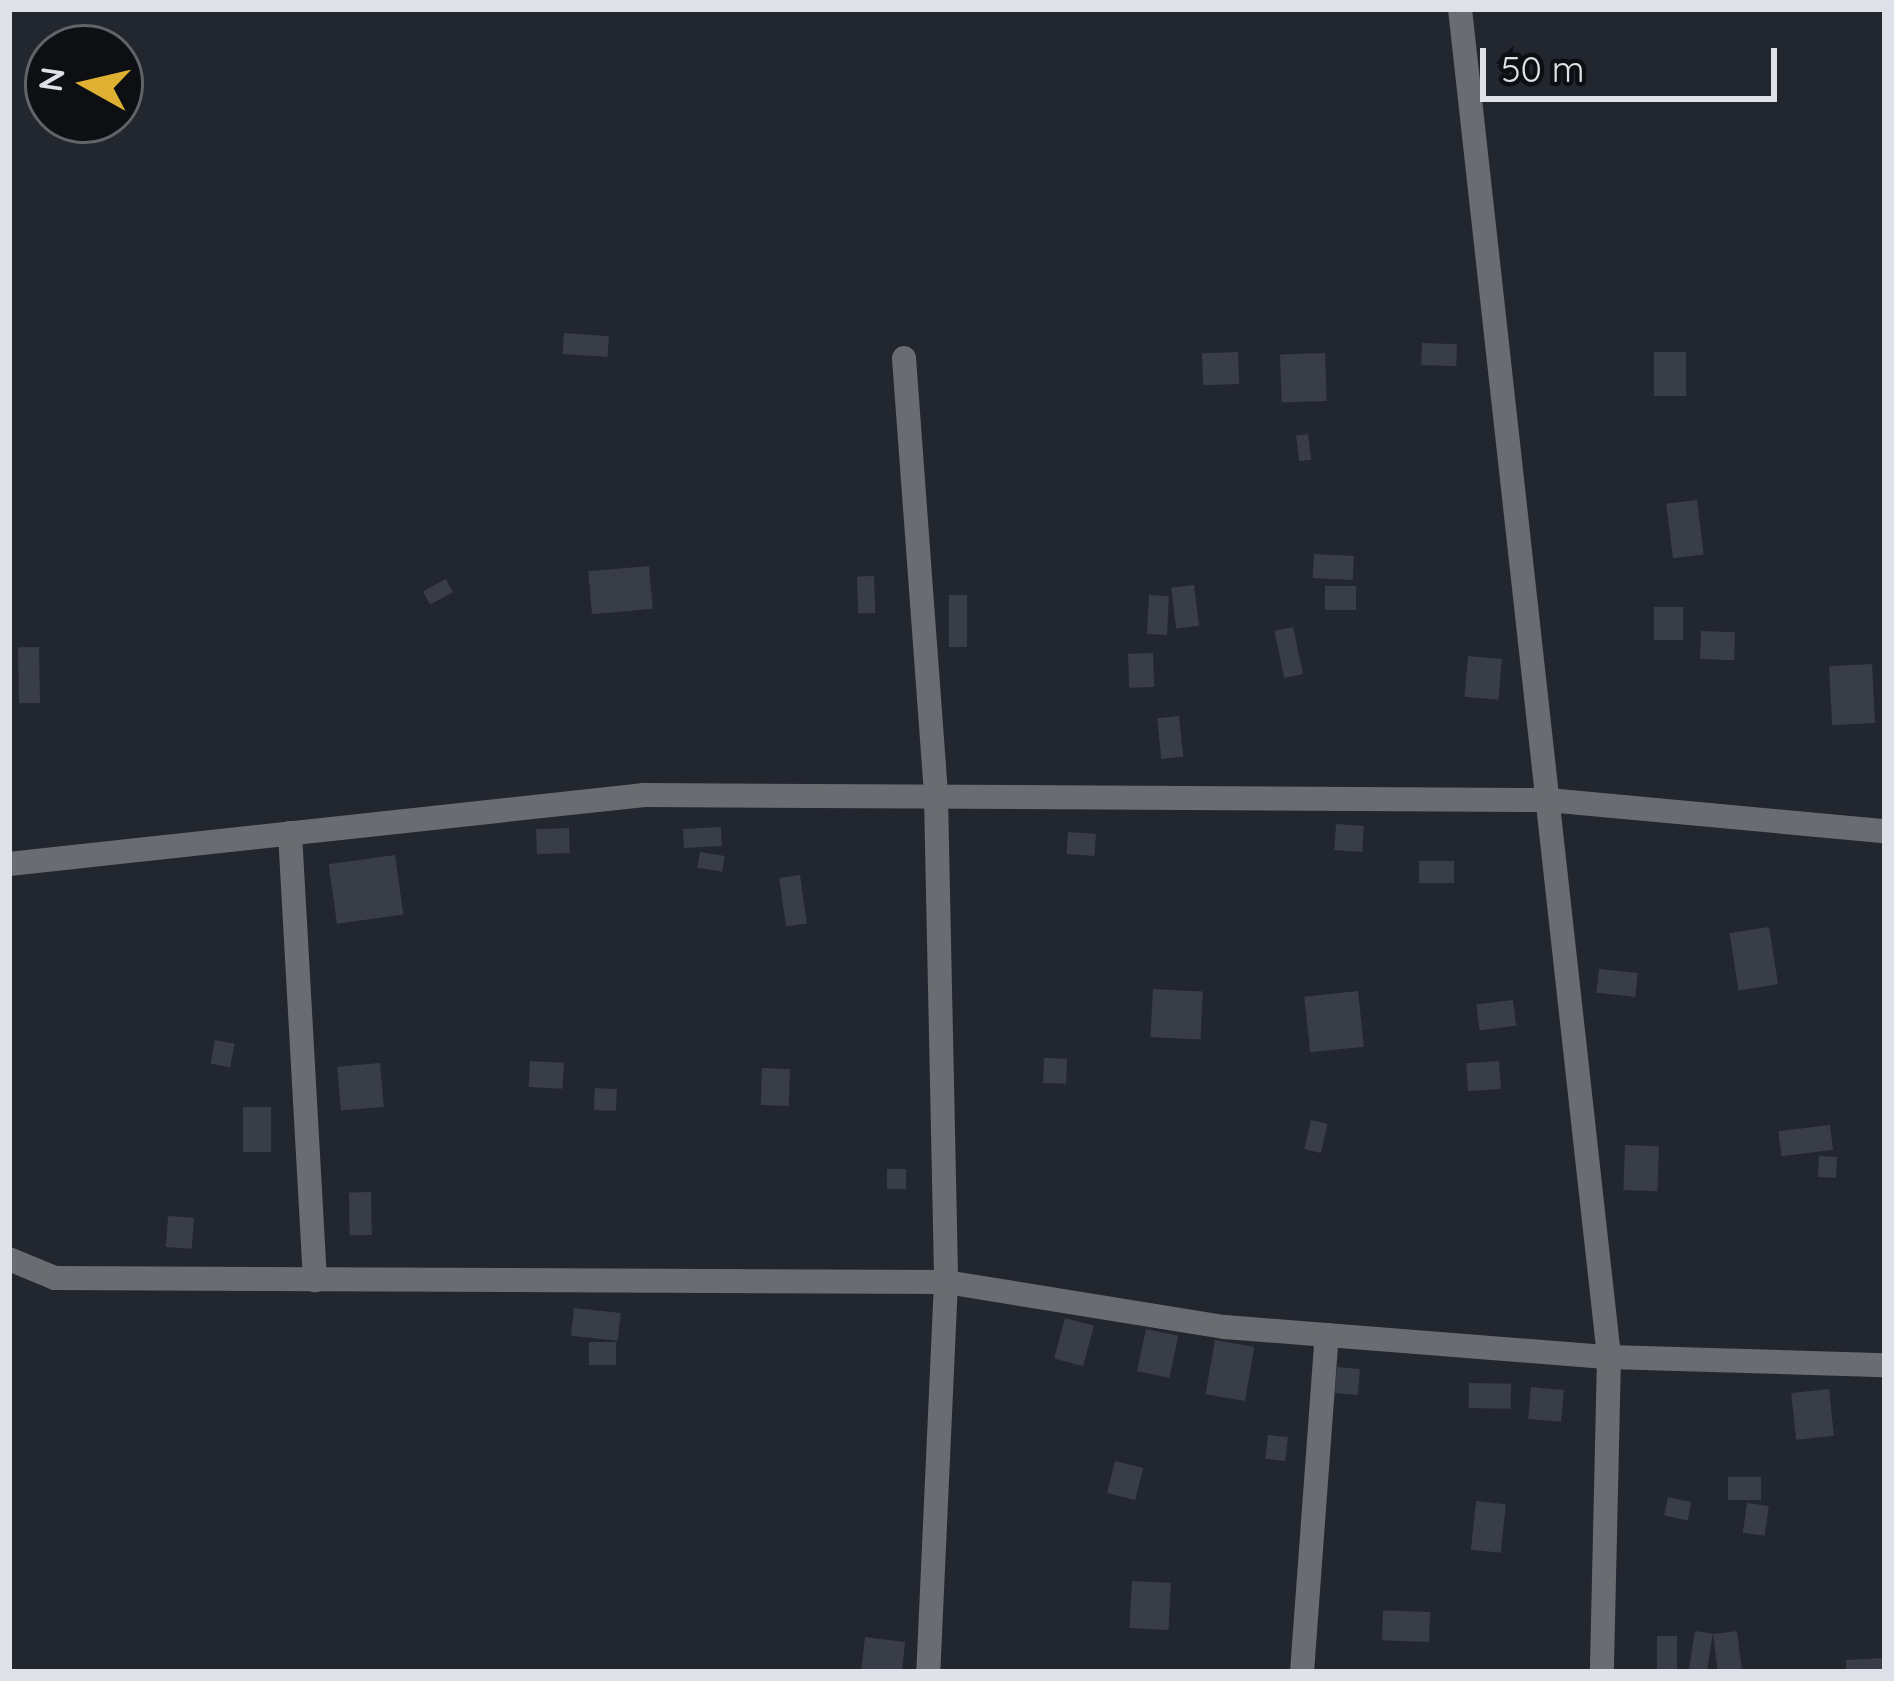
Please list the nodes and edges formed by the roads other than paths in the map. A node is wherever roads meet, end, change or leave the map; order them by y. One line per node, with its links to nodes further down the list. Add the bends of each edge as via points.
1 (1460, 9): 4 (street)
2 (904, 358): 3 (street)
3 (936, 797): 4 (street); 6 (street, via 644,795); 10 (street)
4 (1548, 800): 5 (street); 12 (street)
5 (1885, 831)
6 (290, 833): 7 (street); 9 (street)
7 (9, 864)
8 (9, 1259): 9 (street, via 55,1279)
9 (315, 1280): 10 (street)
10 (946, 1282): 11 (street); 14 (street)
11 (1327, 1335): 12 (street); 15 (street)
12 (1609, 1357): 13 (street); 16 (street)
13 (1885, 1365)
14 (928, 1672)
15 (1302, 1672)
16 (1602, 1672)

